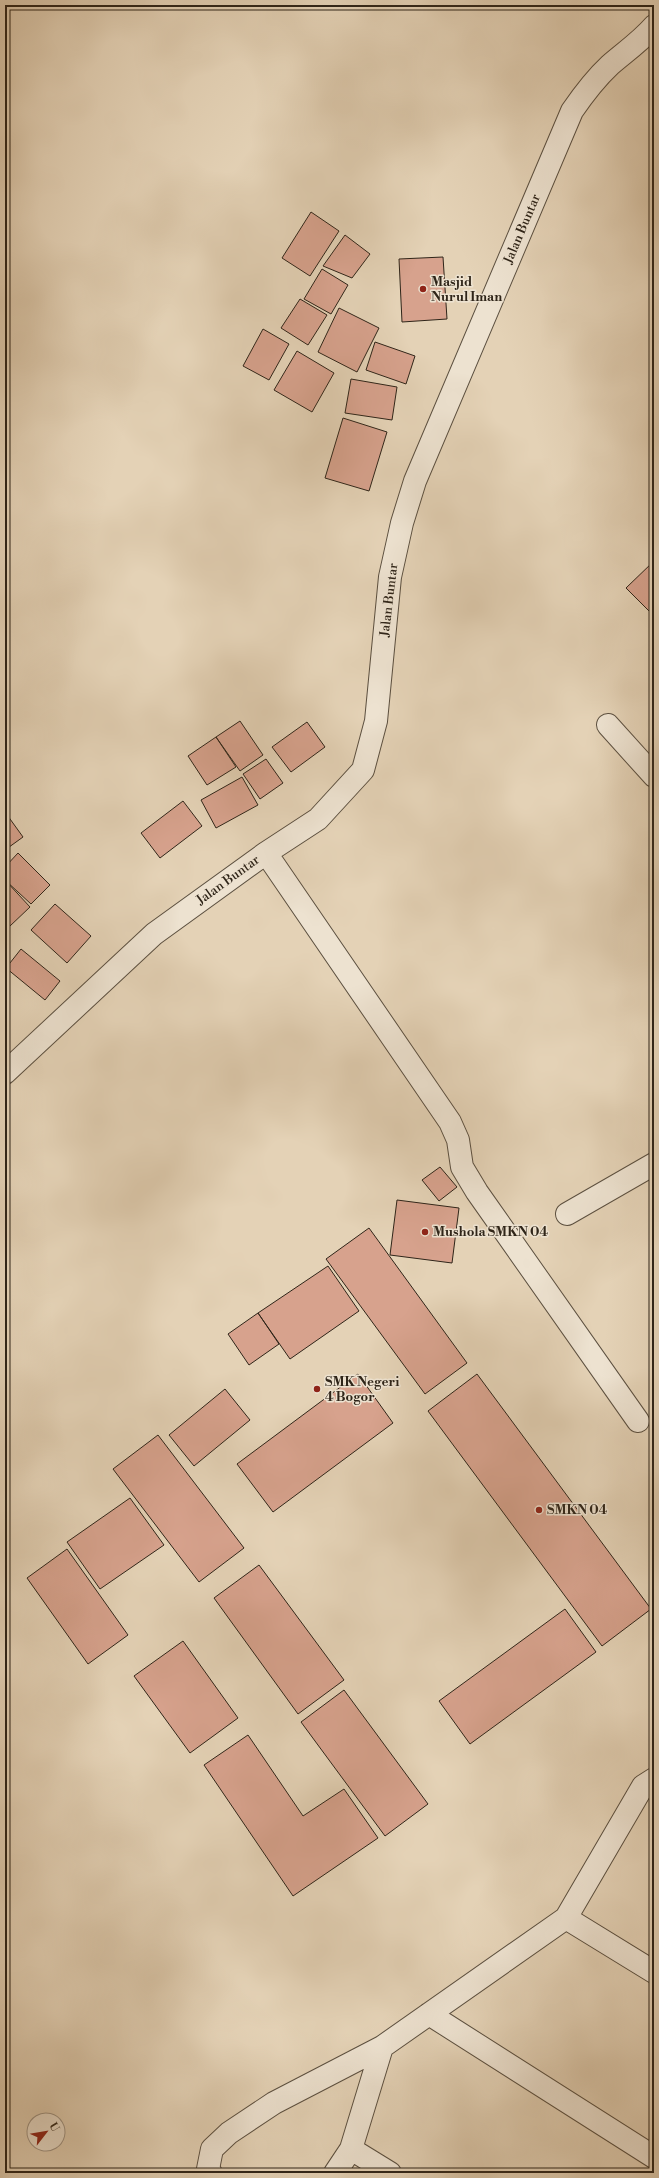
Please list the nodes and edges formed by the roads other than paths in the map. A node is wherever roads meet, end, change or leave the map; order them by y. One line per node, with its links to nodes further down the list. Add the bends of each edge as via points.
1 (654, 26): 4 (street, Jalan Buntar, via 643,39 610,65 589,86 572,111 415,481 390,577 376,721 362,770 318,819)
2 (608, 725): 3 (street)
3 (654, 776)
4 (266, 853): 5 (street, Jalan Buntar, via 154,934); 8 (street, via 450,1122 458,1140 462,1166 477,1192)
5 (5, 1073)
6 (654, 1164): 7 (street)
7 (567, 1214)
8 (638, 1421)
9 (650, 1786): 10 (street)
10 (566, 1918): 11 (street); 12 (street)
11 (654, 1972)
12 (429, 2014): 13 (street); 15 (street)
13 (382, 2047): 14 (street); 16 (street, via 274,2103 229,2134 212,2149 208,2169)
14 (351, 2149): 17 (street); 18 (street)
15 (654, 2157)
16 (211, 2173)
17 (335, 2173)
18 (390, 2173)

